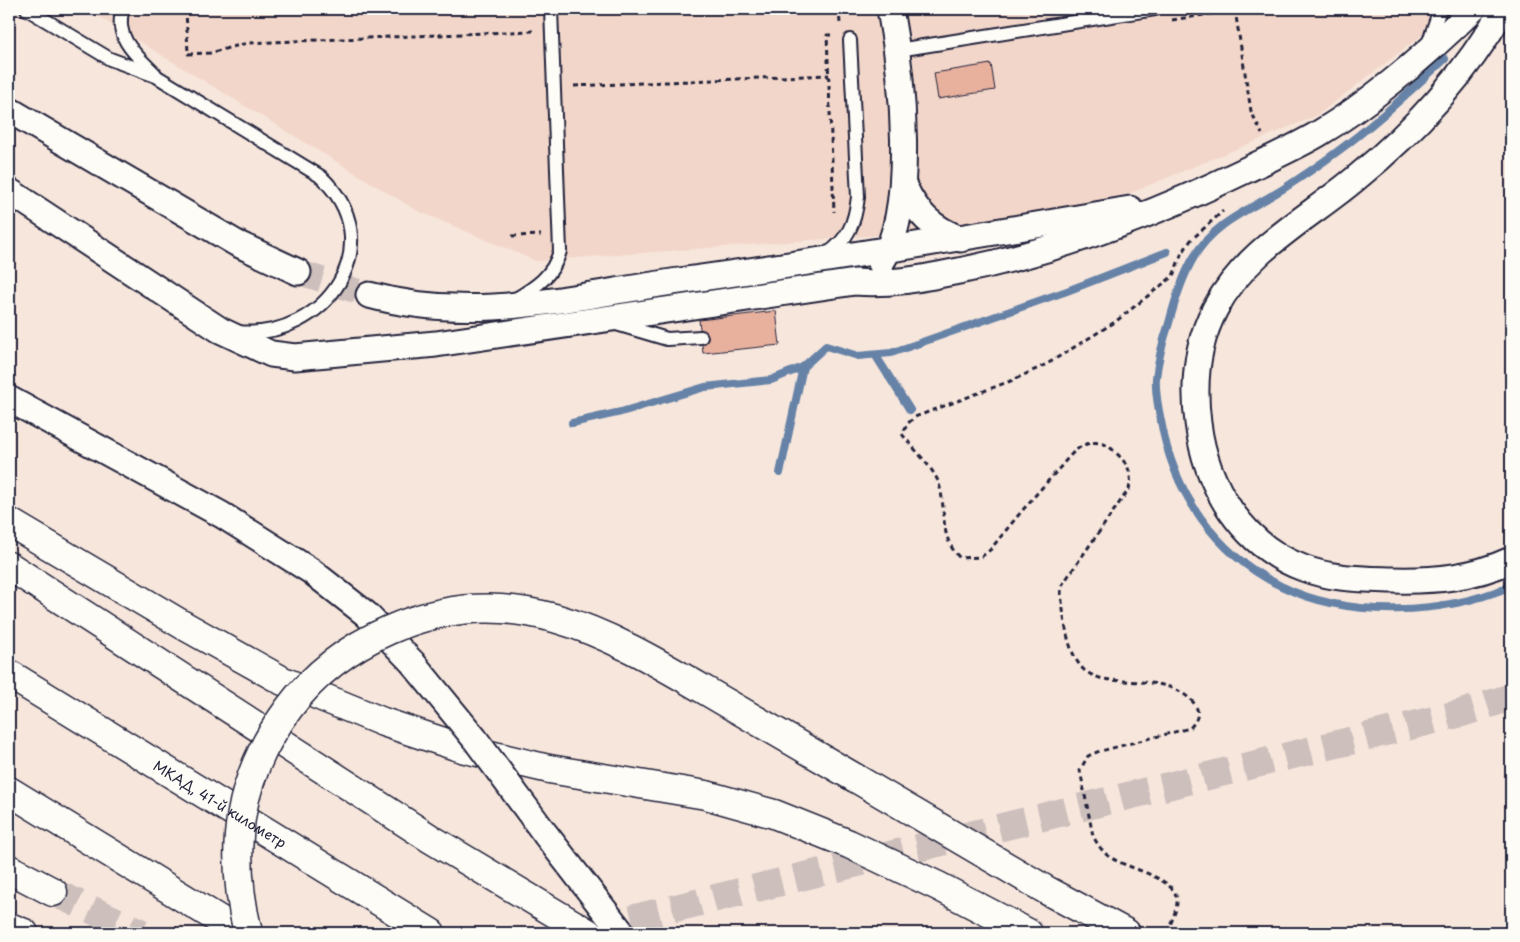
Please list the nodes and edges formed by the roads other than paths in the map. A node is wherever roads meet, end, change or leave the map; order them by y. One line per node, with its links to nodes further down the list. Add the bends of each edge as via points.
1 (27, 9): 12 (lane, via 110,59)
2 (123, 9): 12 (lane, via 120,26 125,41)
3 (551, 9): 25 (lane, via 560,251 556,265 545,280)
4 (890, 9): 10 (street)
5 (1155, 9): 10 (lane)
6 (1440, 9): 11 (lane)
7 (1473, 9): 11 (street)
8 (1502, 9): 31 (street, via 1470,59 1408,131 1354,180 1254,257 1231,284 1215,309 1202,341 1195,373 1200,438 1208,470 1219,494 1254,538 1279,556 1303,568 1362,579 1458,577)
9 (850, 40): 21 (lane, via 858,197 856,213 848,234 840,244)
10 (898, 50): 16 (street)
11 (1425, 53): 18 (street, via 1348,115 1317,134)
12 (156, 76): 27 (lane, via 320,176 340,197 347,213 351,247 349,262 327,300 313,312 281,328 243,333)
13 (9, 92): 15 (street)
14 (9, 110): 15 (street)
15 (64, 143): 22 (street, via 236,243)
16 (904, 186): 19 (street, via 911,201 931,224); 20 (street)
17 (9, 191): 27 (street)
18 (1178, 201): 19 (street); 23 (street, via 1103,231 989,265 904,282)
19 (961, 239): 20 (street)
20 (889, 251): 21 (street); 23 (street, via 880,263)
21 (810, 263): 25 (street, via 562,302)
22 (298, 272)
23 (855, 282): 26 (street)
24 (369, 295): 25 (street, via 426,307)
25 (501, 308)
26 (598, 319): 27 (street, via 436,344 304,356 271,354); 28 (lane, via 658,338)
27 (220, 330)
28 (701, 338)
29 (9, 399): 43 (street, bridge, via 222,516 311,571 366,614 412,662 475,739)
30 (9, 522): 44 (main road, via 283,681 374,718 474,751 549,769 706,795 774,814 858,848)
31 (1511, 560)
32 (9, 566): 42 (main road, via 431,839)
33 (9, 674): 41 (main road, МКАД, 41-й километр)
34 (9, 791): 39 (main road)
35 (9, 869): 36 (main road)
36 (53, 892)
37 (9, 927): 38 (main road)
38 (24, 933)
39 (241, 933)
40 (248, 933): 45 (main road, bridge, via 239,896 237,852 242,809 255,767 274,728 301,692 333,662 370,638 410,621 453,610 497,608 540,613 582,626 646,656 1039,886)
41 (431, 933)
42 (588, 933)
43 (622, 933)
44 (1028, 933)
45 (1126, 933)

